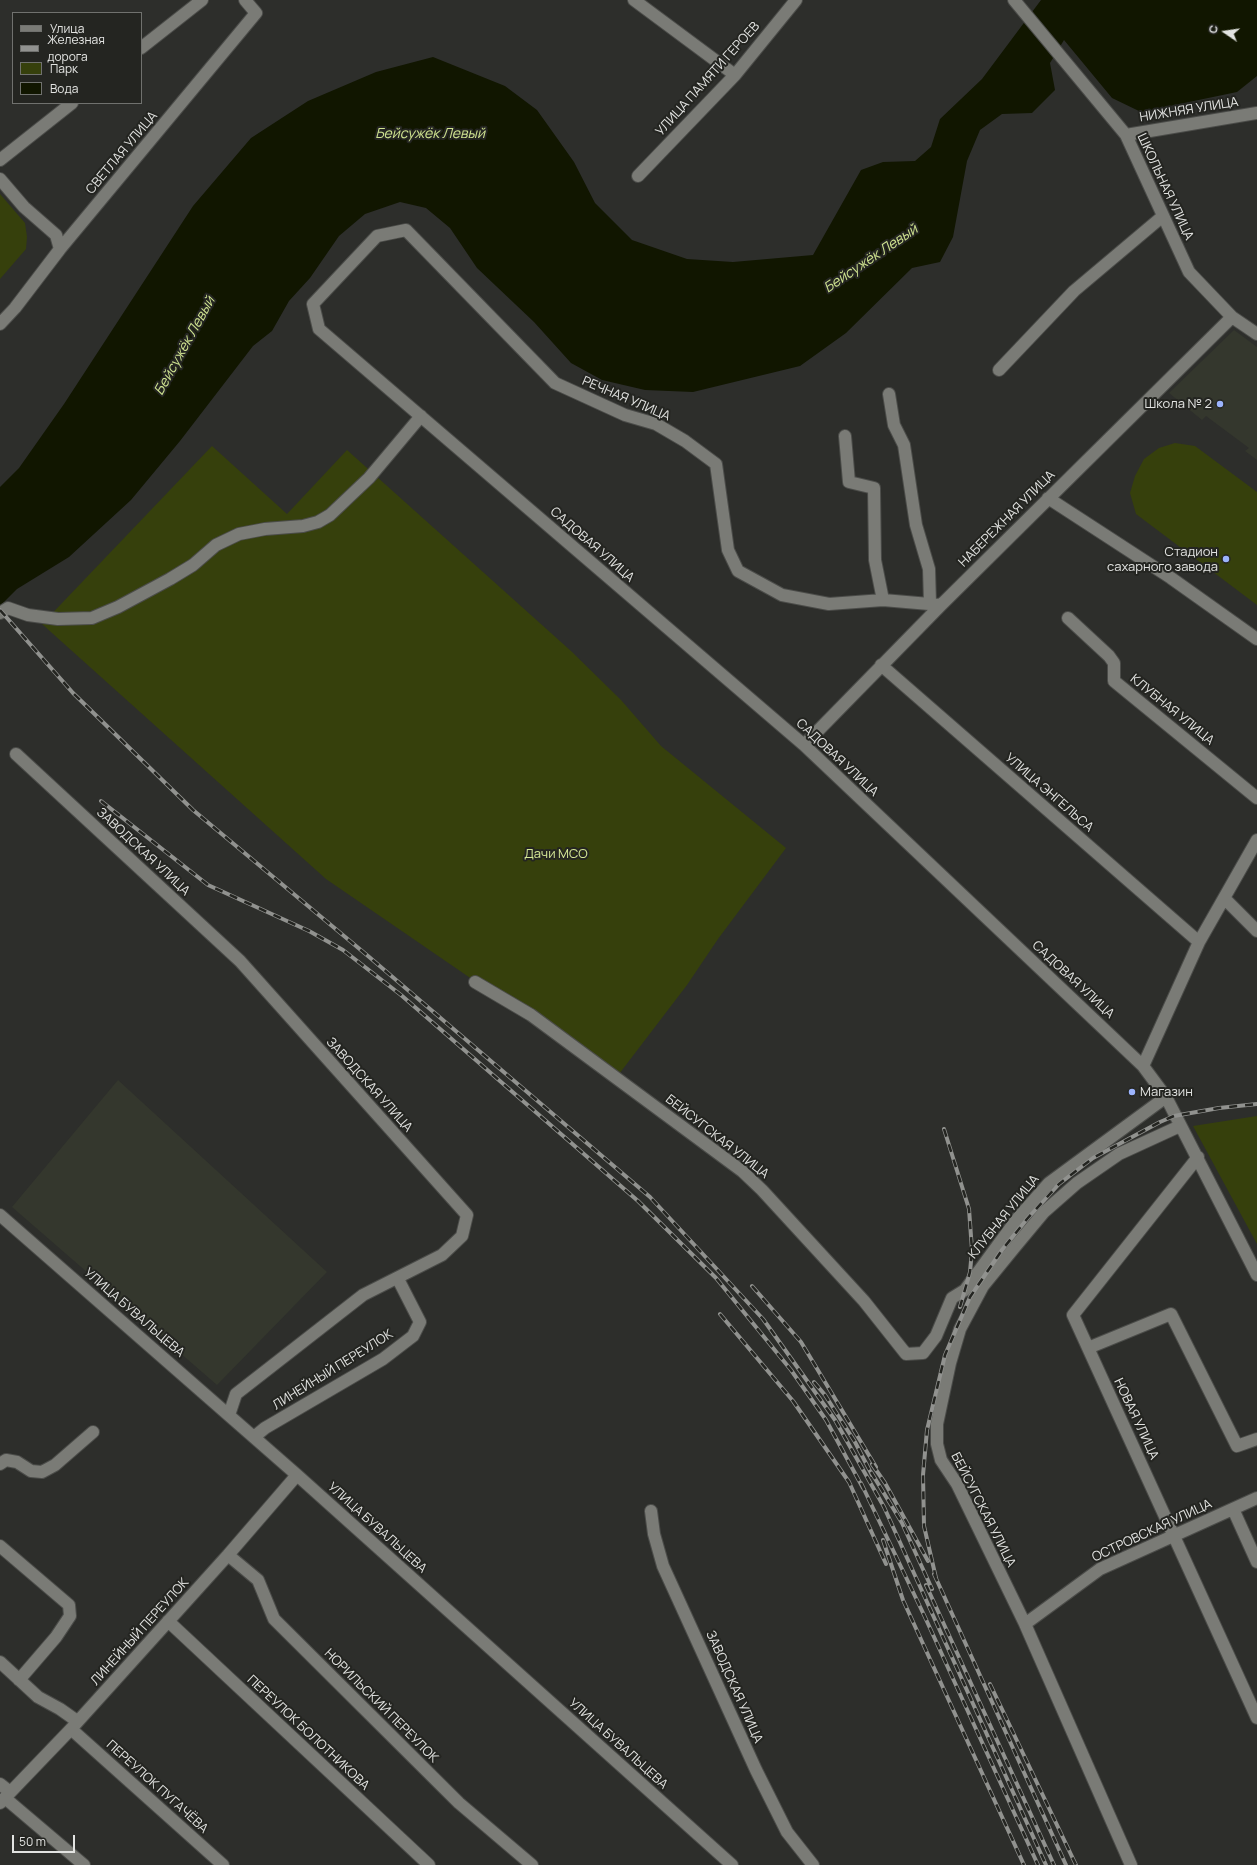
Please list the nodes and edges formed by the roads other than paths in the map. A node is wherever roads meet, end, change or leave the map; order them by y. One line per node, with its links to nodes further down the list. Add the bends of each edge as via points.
1 (202, 0): 6 (street)
2 (245, 0): 16 (street, СВЕТЛАЯ УЛИЦА, via 256,13)
3 (634, 0): 7 (street)
4 (796, 0): 7 (street, УЛИЦА ПАМЯТИ ГЕРОЕВ)
5 (1018, 5): 10 (street, ШКОЛЬНАЯ УЛИЦА)
6 (142, 47)
7 (735, 75): 12 (street, УЛИЦА ПАМЯТИ ГЕРОЕВ)
8 (71, 104): 11 (street)
9 (1257, 113): 10 (street, НИЖНЯЯ УЛИЦА)
10 (1126, 134): 14 (street, ШКОЛЬНАЯ УЛИЦА)
11 (0, 160)
12 (638, 176)
13 (0, 179): 16 (street, via 24,207 56,234)
14 (1163, 216): 17 (street, ШКОЛЬНАЯ УЛИЦА, via 1189,272); 20 (street, via 1074,291)
15 (406, 230): 22 (street, САДОВАЯ УЛИЦА, via 377,236 313,304 319,329); 25 (street, РЕЧНАЯ УЛИЦА, via 554,383 625,416 656,424 686,441 716,464 728,550 738,572 782,595 829,604)
16 (60, 249): 18 (street, СВЕТЛАЯ УЛИЦА, via 16,308)
17 (1232, 317): 19 (street, ШКОЛЬНАЯ УЛИЦА); 24 (street, НАБЕРЕЖНАЯ УЛИЦА)
18 (0, 324)
19 (1257, 334)
20 (999, 370)
21 (889, 394): 26 (street, via 894,425 904,445 916,525)
22 (420, 416): 27 (street, via 369,478 330,515 318,522 239,534 216,545 193,565 170,579 92,618 58,619 28,615 8,608); 31 (street, САДОВАЯ УЛИЦА)
23 (845, 436): 25 (street, via 849,482 874,488 875,560)
24 (1048, 498): 26 (street, НАБЕРЕЖНАЯ УЛИЦА); 29 (street)
25 (883, 600): 26 (street, РЕЧНАЯ УЛИЦА)
26 (936, 604): 30 (street, НАБЕРЕЖНАЯ УЛИЦА)
27 (0, 613)
28 (1068, 618): 33 (street, КЛУБНАЯ УЛИЦА, via 1109,656 1114,663 1114,681)
29 (1257, 638)
30 (881, 665): 31 (street, НАБЕРЕЖНАЯ УЛИЦА); 37 (street, УЛИЦА ЭНГЕЛЬСА)
31 (804, 745): 39 (street, САДОВАЯ УЛИЦА)
32 (16, 754): 45 (street, ЗАВОДСКАЯ УЛИЦА, via 240,961 467,1215 462,1236 442,1255)
33 (1257, 798)
34 (1257, 840): 35 (street)
35 (1224, 898): 36 (street); 37 (street)
36 (1257, 931)
37 (1199, 942): 39 (street)
38 (475, 982): 47 (street, БЕЙСУГСКАЯ УЛИЦА, via 531,1015 742,1171 864,1301)
39 (1142, 1066): 40 (street, САДОВАЯ УЛИЦА)
40 (1166, 1097): 41 (street, САДОВАЯ УЛИЦА); 47 (street, КЛУБНАЯ УЛИЦА, via 1049,1183 1017,1219 965,1290 952,1298 936,1336 923,1353)
41 (1180, 1126): 42 (street, САДОВАЯ УЛИЦА); 62 (street, БЕЙСУГСКАЯ УЛИЦА, via 1119,1154 1077,1183 1044,1212 983,1286 960,1329 937,1424 937,1444 941,1460 957,1484)
42 (1198, 1158): 44 (street, САДОВАЯ УЛИЦА); 46 (street, НОВАЯ УЛИЦА, via 1073,1315)
43 (0, 1215): 48 (street, УЛИЦА БУВАЛЬЦЕВА)
44 (1257, 1275)
45 (398, 1279): 48 (street, ЗАВОДСКАЯ УЛИЦА, via 363,1295 236,1394); 50 (street, ЛИНЕЙНЫЙ ПЕРЕУЛОК, via 420,1322 413,1336 383,1359 265,1428)
46 (1088, 1348): 51 (street, via 1171,1314 1237,1446); 57 (street, НОВАЯ УЛИЦА)
47 (906, 1354)
48 (229, 1415): 50 (street, УЛИЦА БУВАЛЬЦЕВА)
49 (93, 1432): 52 (street, via 55,1465 42,1472 31,1471 17,1462 6,1460)
50 (254, 1437): 53 (street, УЛИЦА БУВАЛЬЦЕВА)
51 (1257, 1438)
52 (0, 1464)
53 (297, 1475): 59 (street, ЛИНЕЙНЫЙ ПЕРЕУЛОК); 73 (street, УЛИЦА БУВАЛЬЦЕВА)
54 (1257, 1498): 55 (street, ОСТРОВСКАЯ УЛИЦА)
55 (1233, 1509): 57 (street, ОСТРОВСКАЯ УЛИЦА); 60 (street)
56 (651, 1511): 74 (street, ЗАВОДСКАЯ УЛИЦА, via 663,1566 756,1770 787,1832)
57 (1174, 1535): 62 (street, ОСТРОВСКАЯ УЛИЦА, via 1100,1569); 65 (street, НОВАЯ УЛИЦА)
58 (0, 1546): 64 (street, via 69,1605 70,1616 56,1637)
59 (228, 1555): 61 (street, ЛИНЕЙНЫЙ ПЕРЕУЛОК); 72 (street, НОРИЛЬСКИЙ ПЕРЕУЛОК, via 258,1580 274,1619 459,1803)
60 (1257, 1562)
61 (168, 1621): 66 (street, ЛИНЕЙНЫЙ ПЕРЕУЛОК); 71 (street, ПЕРЕУЛОК БОЛОТНИКОВА)
62 (1025, 1624): 75 (street, БЕЙСУГСКАЯ УЛИЦА)
63 (0, 1662): 64 (street, ПЕРЕУЛОК ПУГАЧЁВА)
64 (19, 1680): 66 (street, ПЕРЕУЛОК ПУГАЧЁВА, via 38,1697 60,1709)
65 (1257, 1718)
66 (74, 1725): 68 (street, ЛИНЕЙНЫЙ ПЕРЕУЛОК); 70 (street, ПЕРЕУЛОК ПУГАЧЁВА)
67 (0, 1784): 68 (street)
68 (5, 1798): 69 (street)
69 (84, 1865)
70 (223, 1865)
71 (429, 1865)
72 (532, 1865)
73 (732, 1865)
74 (813, 1865)
75 (1132, 1865)

